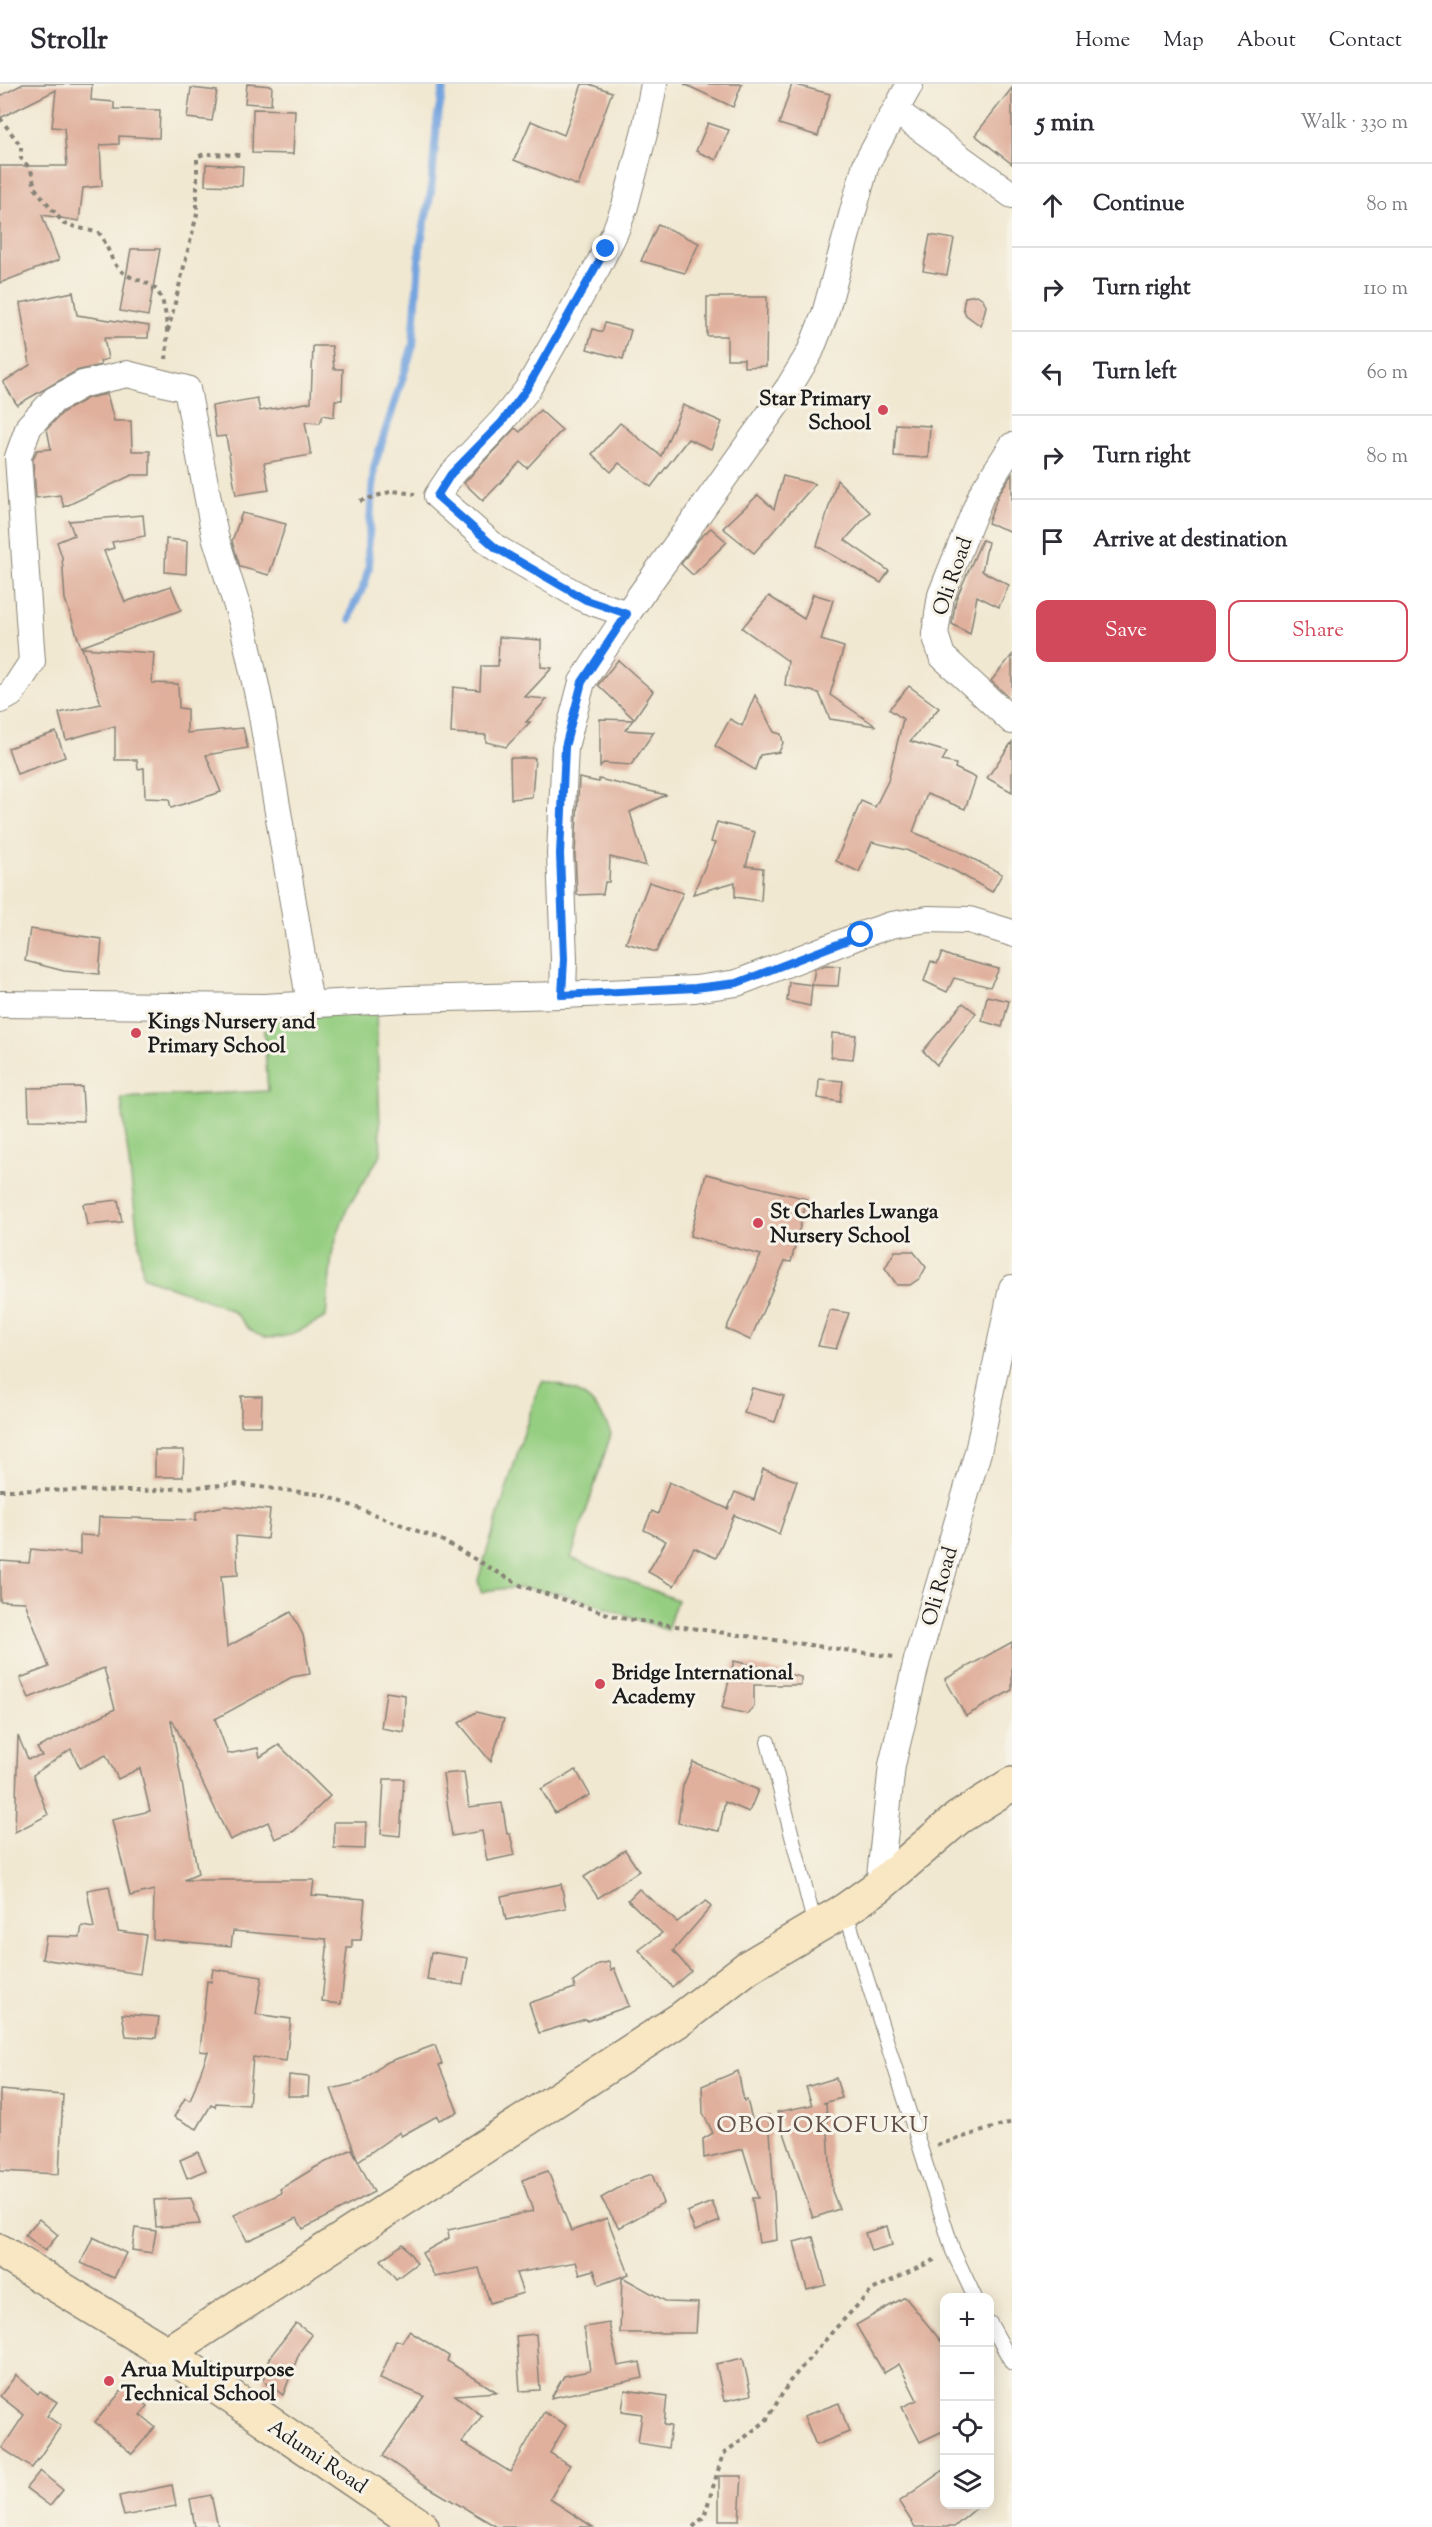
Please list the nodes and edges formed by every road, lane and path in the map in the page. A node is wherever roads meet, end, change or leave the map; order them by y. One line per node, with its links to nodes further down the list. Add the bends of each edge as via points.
1 (654, 84): 10 (street, via 625,206 598,266 522,397 451,474)
2 (910, 84): 3 (street)
3 (896, 111): 6 (street); 12 (street, via 866,164 825,314 810,352)
4 (0, 118): 7 (path, via 21,146 21,158 31,170 35,188 52,211 64,224 99,233 117,268 158,291)
5 (243, 155): 7 (path, via 197,157 197,214)
6 (1012, 195)
7 (167, 335): 8 (path, via 164,368)
8 (187, 389): 13 (street, via 127,374 82,384 54,400 29,426 18,457 32,662 11,694); 18 (street, via 215,536 243,625 261,710)
9 (1012, 446): 14 (street, Oli Road, via 982,493 941,595 935,634 942,656)
10 (437, 496): 11 (path, via 393,491); 12 (street, via 503,552 586,600)
11 (360, 501)
12 (627, 614): 16 (street, via 582,682 565,747 560,854)
13 (0, 700)
14 (1012, 721)
15 (1012, 933): 16 (street, via 969,920 891,925 737,983)
16 (562, 995): 18 (street)
17 (0, 1004): 18 (street)
18 (310, 1004)
19 (1012, 1288): 21 (street, Oli Road, via 978,1452)
20 (0, 1490): 21 (path, via 142,1491 236,1484 324,1495 441,1540 522,1586 620,1618)
21 (917, 1660): 24 (street, Oli Road, via 892,1765)
22 (768, 1742): 26 (lane)
23 (1012, 1784): 24 (street, via 958,1818)
24 (879, 1886): 25 (street)
25 (845, 1910): 26 (street); 28 (lane)
26 (815, 1926): 33 (street, via 748,1967 682,2018)
27 (1012, 2122): 28 (path)
28 (922, 2150): 30 (lane)
29 (0, 2251): 33 (street, Adumi Road)
30 (953, 2251): 31 (lane); 36 (path, via 872,2290 849,2314 790,2381 765,2421 723,2454 704,2517)
31 (973, 2293)
32 (994, 2330): 34 (lane)
33 (167, 2353): 35 (street, Adumi Road)
34 (1012, 2363)
35 (422, 2527)
36 (693, 2527)

